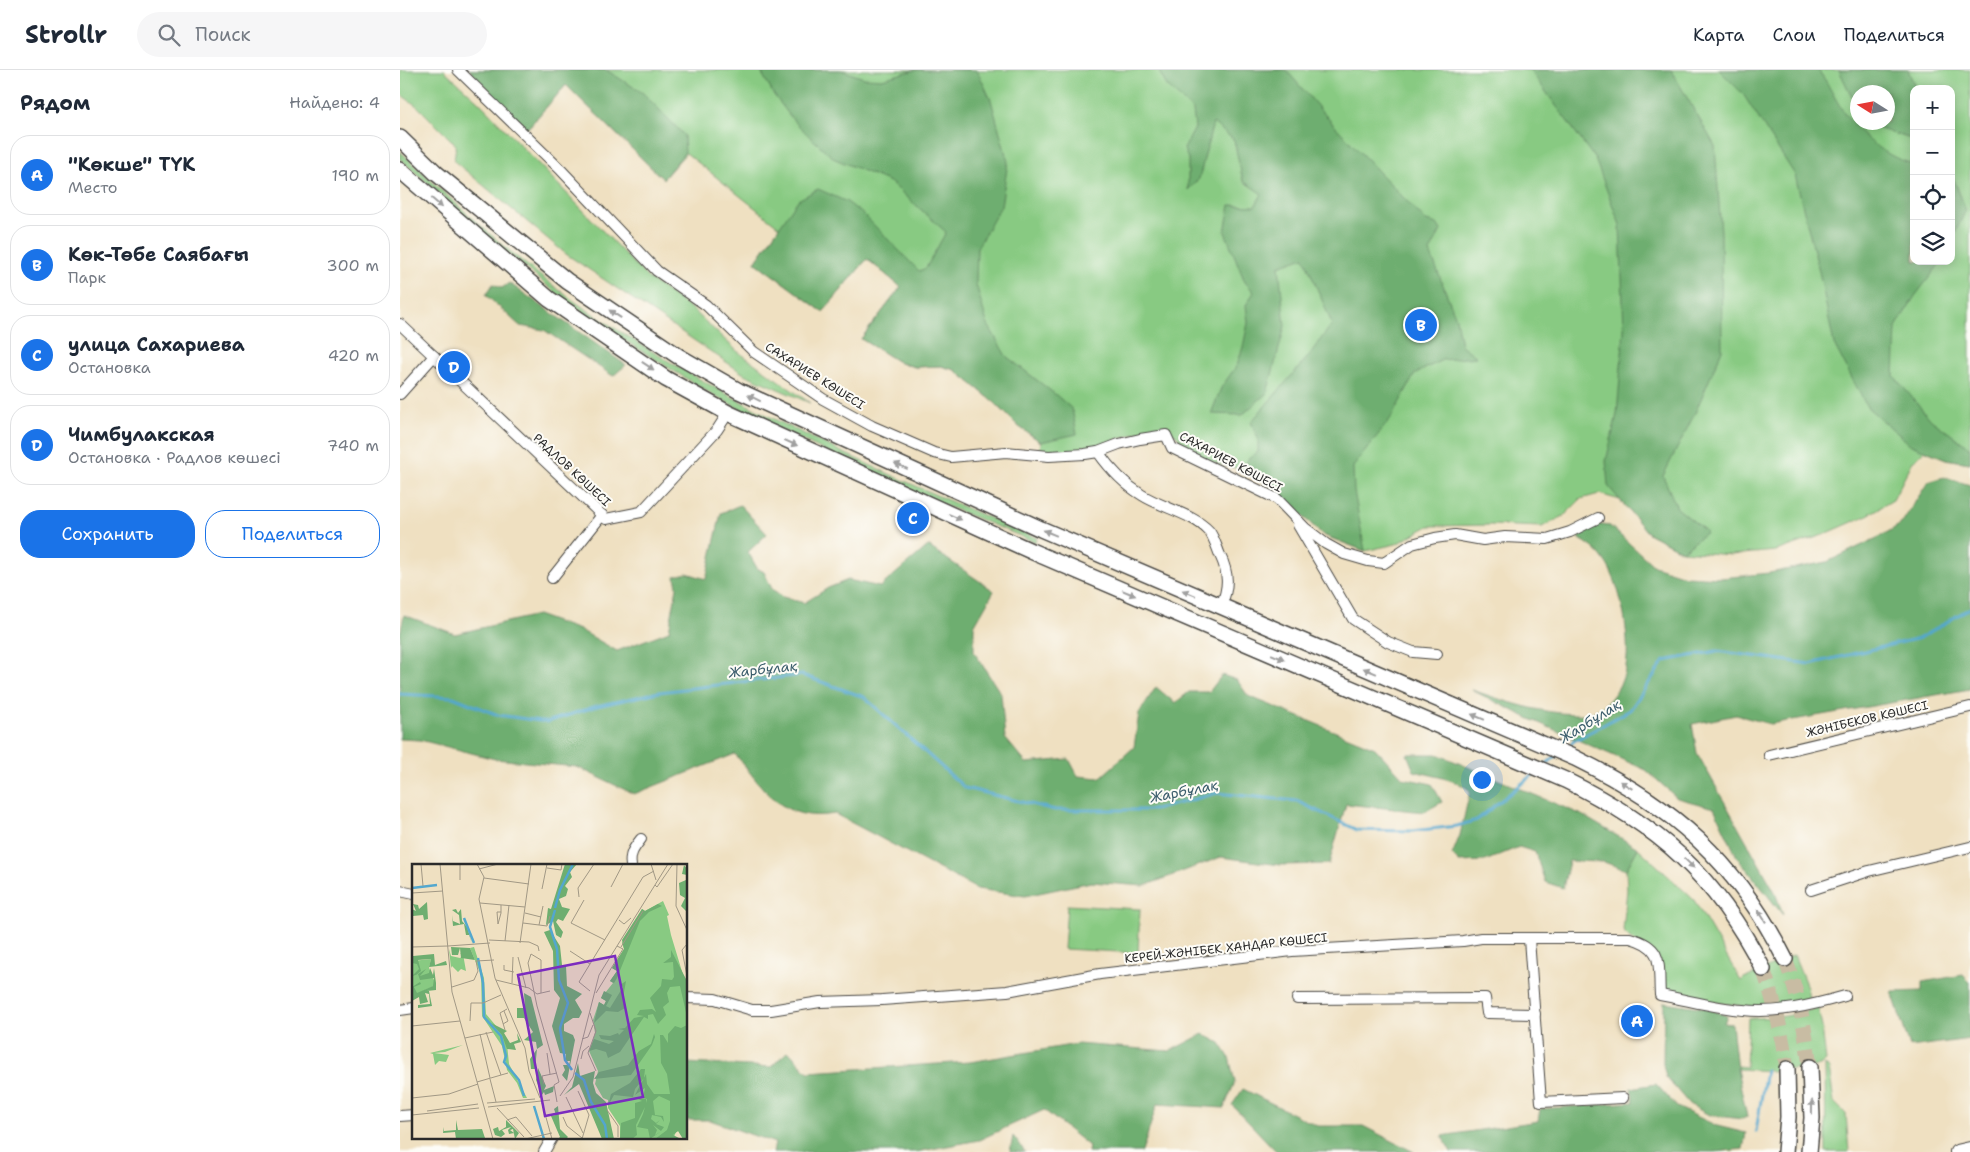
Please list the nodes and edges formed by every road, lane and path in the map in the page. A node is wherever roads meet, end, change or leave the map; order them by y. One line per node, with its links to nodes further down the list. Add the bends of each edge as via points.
1 (458, 70): 8 (street, САХАРИЕВ КӨШЕСІ, via 561,170 657,271 706,305 754,352 823,399 913,445 951,457 1009,452 1049,456)
2 (400, 138): 13 (main road, one-way to 2, via 797,419 716,378 567,281 436,173)
3 (400, 170): 7 (main road, one-way to 7, via 549,299 666,379)
4 (400, 324): 5 (street, РАДЛОВ КӨШЕСІ)
5 (434, 356): 6 (street); 9 (street, РАДЛОВ КӨШЕСІ)
6 (400, 394)
7 (728, 413): 9 (street, РАДЛОВ КӨШЕСІ, via 717,430 641,512 606,519); 23 (main road, one-way to 23, via 1084,574 1605,800 1652,831 1698,872 1740,926)
8 (1098, 452): 10 (street, САХАРИЕВ КӨШЕСІ, via 1140,439 1166,436 1172,448 1277,499); 13 (street, via 1108,467 1131,488 1196,522 1210,533 1228,575)
9 (602, 516): 12 (street)
10 (1295, 518): 11 (street, САХАРИЕВ КӨШЕСІ, via 1326,544 1344,554 1384,563 1412,544 1435,538 1455,535 1483,540 1505,537 1547,539); 14 (street, via 1354,619 1388,642 1413,652)
11 (1598, 518)
12 (552, 578)
13 (1221, 606): 22 (main road, one-way to 13, via 1754,904 1715,855 1666,812 1609,775)
14 (1438, 654)
15 (1970, 707): 16 (street, ЖӘНІБЕКОВ КӨШЕСІ)
16 (1769, 755)
17 (640, 839): 19 (street, via 633,849)
18 (1970, 847): 20 (street, via 1868,871)
19 (631, 864)
20 (1811, 890)
21 (1529, 939): 24 (street, КЕРЕЙ-ЖӘНІБЕК ХАНДАР КӨШЕСІ, via 1630,938 1642,941 1652,948 1658,959 1660,995 1720,1007 1744,1011 1769,1010); 25 (street, КЕРЕЙ-ЖӘНІБЕК ХАНДАР КӨШЕСІ, via 1481,938 1292,951 1100,974 1007,991 820,1002 771,1010 752,1010 716,999); 27 (street)
22 (1785, 959)
23 (1763, 969)
24 (1845, 996)
25 (688, 998)
26 (1297, 999): 27 (street, via 1485,998 1487,1013)
27 (1534, 1014): 30 (street, via 1541,1102)
28 (1810, 1067): 34 (main road, one-way to 28, via 1812,1110)
29 (1787, 1069): 32 (main road)
30 (1623, 1098)
31 (551, 1140): 35 (street)
32 (1785, 1149)
33 (1970, 1149): 36 (street)
34 (1809, 1150)
35 (544, 1152)
36 (1957, 1152)

